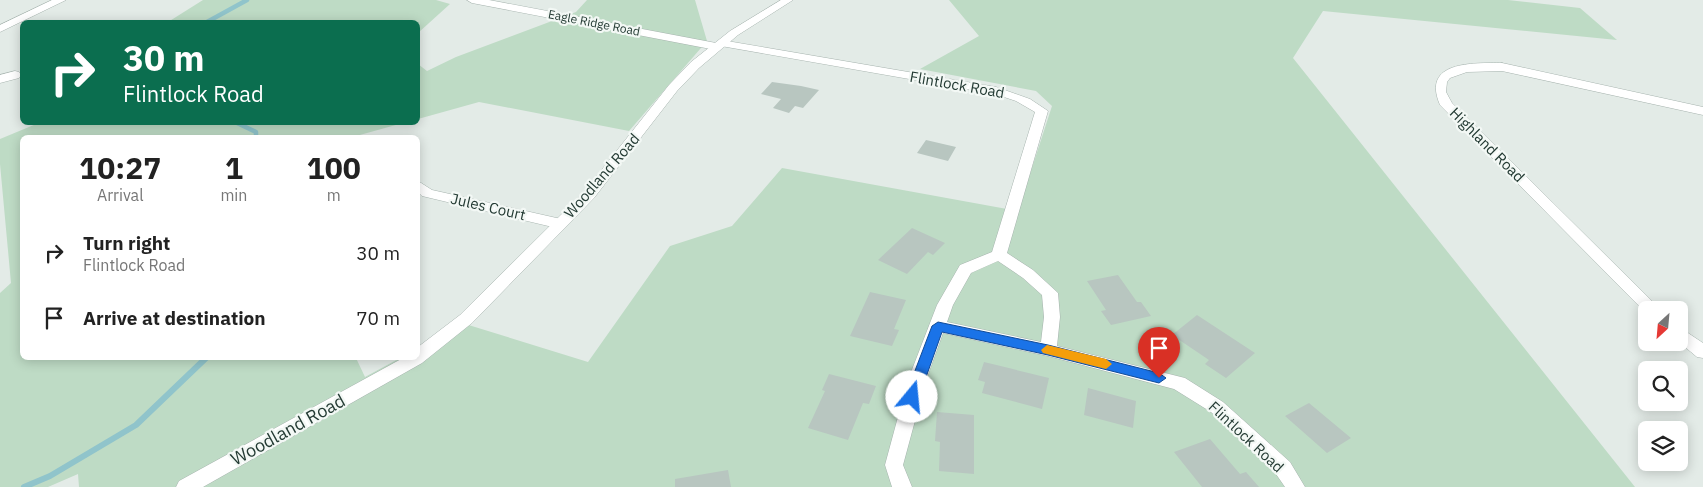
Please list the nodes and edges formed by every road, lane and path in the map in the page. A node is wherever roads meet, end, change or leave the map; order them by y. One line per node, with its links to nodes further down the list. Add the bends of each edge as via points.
1 (61, 0): 5 (street)
2 (472, 0): 4 (street, Eagle Ridge Road)
3 (788, 0): 8 (street, Woodland Road)
4 (510, 3): 8 (street, Eagle Ridge Road)
5 (20, 20)
6 (20, 20): 7 (street)
7 (0, 30)
8 (719, 45): 13 (street, Woodland Road, via 674,88 589,195); 14 (street, Flintlock Road, via 996,91 1020,98 1042,111)
9 (15, 75): 10 (street)
10 (0, 78)
11 (1703, 111): 15 (street, Highland Road, via 1502,67 1457,70 1448,74 1439,87 1446,105)
12 (420, 188): 13 (street, Jules Court, via 427,193)
13 (560, 224): 20 (street, Woodland Road, via 466,319)
14 (1000, 255): 16 (street, via 965,269 945,304); 18 (street, via 1050,293 1052,317)
15 (1644, 301)
16 (938, 326): 18 (street, Flintlock Road); 24 (street, via 917,380 894,465)
17 (1688, 340): 19 (street)
18 (1048, 350): 25 (street, Flintlock Road, via 1179,383 1217,406 1282,468)
19 (1703, 352)
20 (420, 355)
21 (412, 360): 22 (street, Woodland Road)
22 (206, 482): 23 (street, Woodland Road)
23 (186, 487)
24 (902, 487)
25 (1295, 487)

